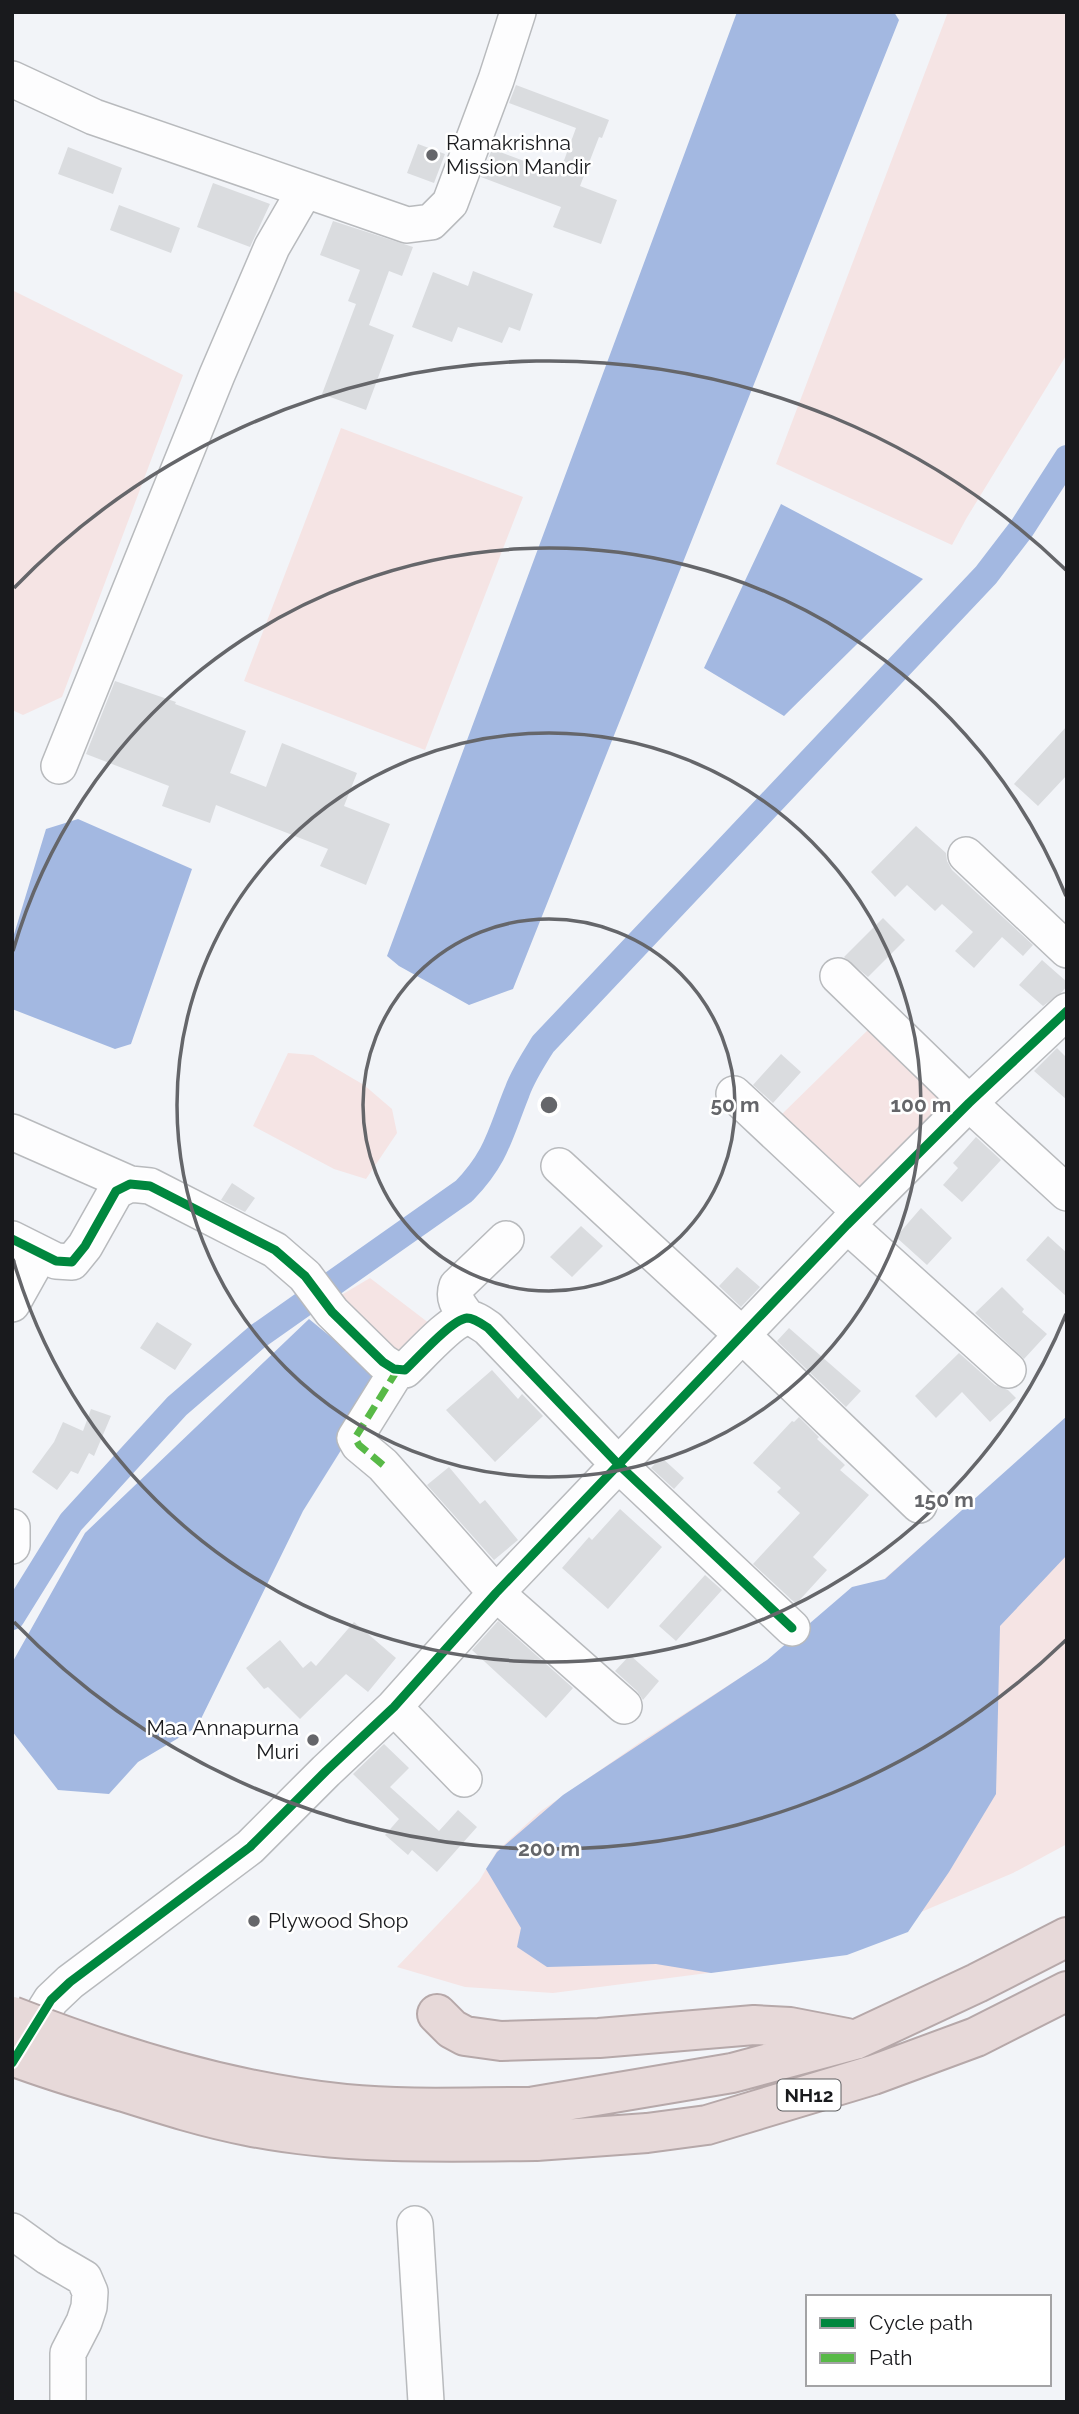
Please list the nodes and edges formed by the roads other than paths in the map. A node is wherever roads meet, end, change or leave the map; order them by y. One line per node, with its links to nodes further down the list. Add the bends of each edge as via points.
1 (518, 12): 3 (street, via 450,204 431,222 407,225)
2 (12, 79): 3 (street, via 94,117)
3 (305, 190): 4 (street, via 272,247 223,362)
4 (60, 766)
5 (966, 855): 6 (street)
6 (1067, 950)
7 (838, 976): 10 (street)
8 (1067, 1011): 10 (street)
9 (734, 1094): 15 (street)
10 (969, 1103): 14 (street); 15 (street)
11 (12, 1132): 13 (street)
12 (559, 1166): 20 (street)
13 (131, 1184): 17 (street, via 116,1191); 21 (street, via 150,1186 275,1250 305,1276 332,1312 383,1362)
14 (1067, 1193)
15 (854, 1218): 20 (street); 22 (street)
16 (506, 1239): 19 (street, via 457,1286 456,1302)
17 (52, 1250): 18 (street)
18 (12, 1304)
19 (468, 1318): 21 (street, via 455,1323 405,1370); 23 (street, via 488,1328)
20 (742, 1335): 23 (street); 24 (street)
21 (398, 1369): 27 (street, via 355,1438)
22 (1008, 1370)
23 (619, 1465): 27 (street); 28 (street)
24 (919, 1505)
25 (12, 1527): 26 (street)
26 (12, 1546)
27 (496, 1592): 29 (street); 30 (street)
28 (793, 1628)
29 (624, 1706)
30 (394, 1707): 31 (street); 38 (street, via 250,1847 70,1982 51,2000)
31 (464, 1779)
32 (1067, 1937): 36 (highway, NH12)
33 (1067, 1991): 39 (highway, NH12, via 976,2037 873,2076 707,2125 647,2133)
34 (437, 2014): 36 (highway, via 466,2036 501,2041 754,2025)
35 (12, 2017): 39 (highway, NH12, bridge, via 180,2074 254,2091 346,2104 440,2108)
36 (856, 2040): 39 (highway, NH12)
37 (12, 2056): 39 (highway, NH12, bridge, via 248,2126 329,2137 426,2142)
38 (12, 2063)
39 (533, 2124)
40 (415, 2224): 43 (street)
41 (12, 2231): 42 (street, via 84,2278 90,2292 89,2307 68,2353)
42 (67, 2385)
43 (426, 2402)

